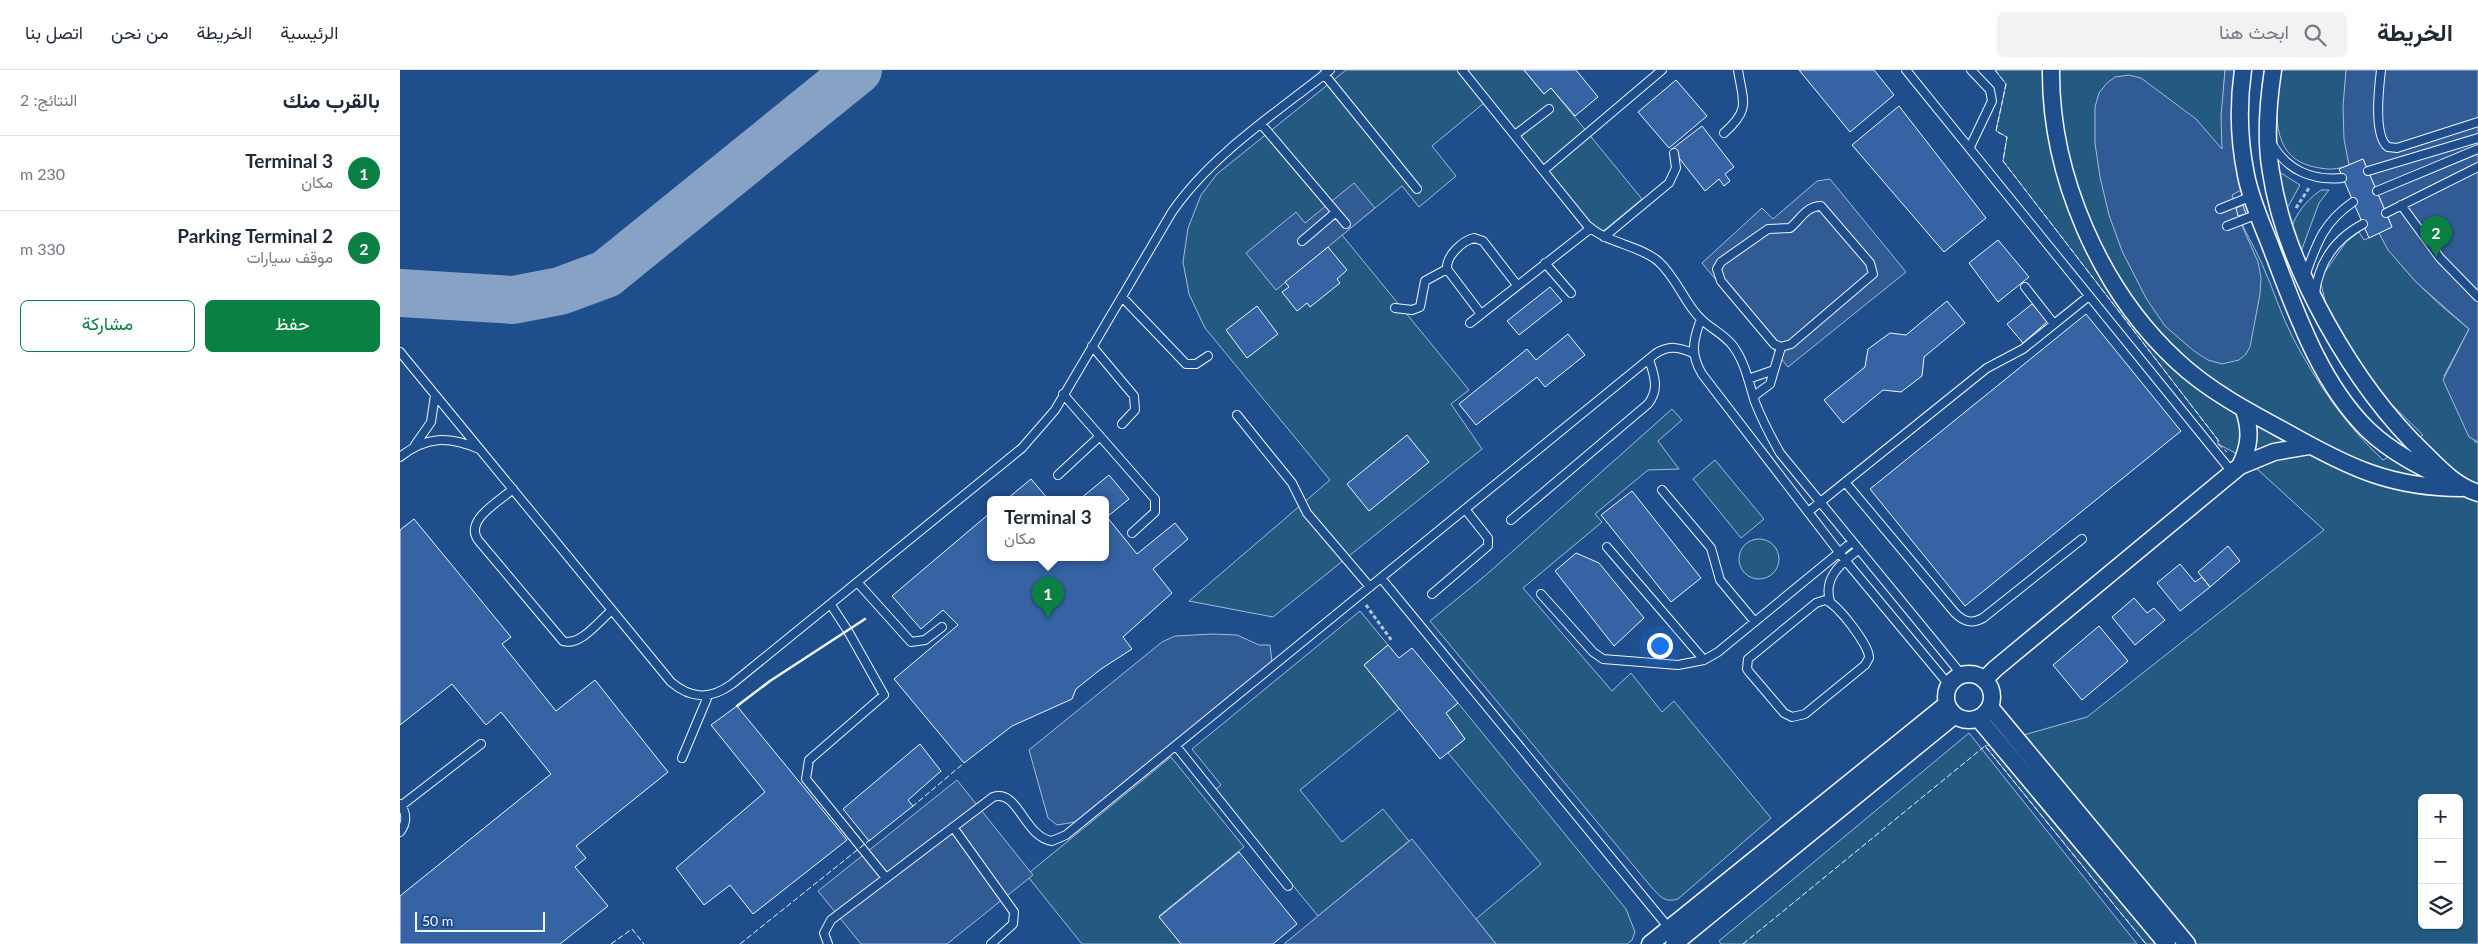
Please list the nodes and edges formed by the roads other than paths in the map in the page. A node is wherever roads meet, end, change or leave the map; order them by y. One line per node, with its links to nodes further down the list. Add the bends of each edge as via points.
1 (1462, 70): 17 (lane)
2 (1738, 70): 15 (lane, via 1744,107 1738,121)
3 (1906, 70): 19 (lane)
4 (1971, 70): 19 (lane, via 1990,90 1992,101)
5 (2052, 70): 69 (street, via 2051,96 2068,180 2100,260 2148,331 2177,362)
6 (2243, 70): 26 (street, via 2240,130)
7 (2252, 70): 26 (street)
8 (2273, 70): 16 (street)
9 (2381, 70): 13 (lane, via 2380,135 2388,147 2397,148)
10 (1327, 72): 14 (lane); 28 (lane)
11 (1657, 72): 23 (lane)
12 (1549, 109): 17 (lane)
13 (2478, 122)
14 (1262, 124): 34 (lane); 50 (lane, via 1194,183 1172,212)
15 (1724, 133)
16 (2268, 134): 24 (street); 27 (lane, via 2283,159 2299,171 2317,178)
17 (1515, 135): 23 (lane)
18 (2478, 138): 25 (lane)
19 (1970, 147): 49 (lane)
20 (2478, 149): 29 (lane)
21 (1674, 153): 41 (lane, via 1676,168 1669,183)
22 (2478, 167): 32 (lane)
23 (1544, 170): 40 (lane)
24 (2270, 171): 26 (street); 45 (street, via 2287,234)
25 (2368, 171)
26 (2250, 176): 30 (street)
27 (2342, 178)
28 (1417, 189)
29 (2377, 191)
30 (2252, 196): 33 (lane); 36 (street)
31 (2353, 202): 45 (lane, via 2336,214 2323,231)
32 (2401, 205): 35 (lane); 52 (lane, via 2440,258)
33 (2220, 209)
34 (1336, 212): 37 (lane); 42 (lane)
35 (2386, 213)
36 (2258, 214): 39 (lane); 80 (street, via 2312,346 2350,408 2385,444)
37 (1346, 224)
38 (2363, 224): 51 (lane, via 2345,235 2327,255 2317,280)
39 (2227, 226)
40 (1590, 228): 41 (lane); 43 (lane)
41 (1604, 237): 55 (lane, via 1657,260)
42 (1302, 241)
43 (1545, 263): 46 (lane); 48 (lane)
44 (1447, 269): 46 (lane, via 1450,256 1470,239 1479,239); 53 (lane, via 1425,281 1420,307 1412,310); 54 (lane)
45 (2305, 277): 51 (street)
46 (1517, 285): 54 (lane)
47 (2026, 287): 57 (lane)
48 (1571, 293)
49 (2089, 296): 57 (lane); 77 (lane)
50 (1122, 297): 58 (lane); 62 (lane, via 1186,364 1196,364)
51 (2315, 297): 80 (street, via 2343,351 2377,401 2417,447)
52 (2478, 298)
53 (1395, 308)
54 (1482, 314): 56 (lane)
55 (1701, 319): 61 (lane, via 1693,341); 65 (lane, via 1733,346)
56 (1470, 323)
57 (2054, 324): 79 (lane, via 2023,349 1988,368)
58 (1092, 346): 66 (lane); 71 (lane, via 1134,396 1135,410)
59 (1781, 347): 59 (lane, via 1774,344 1720,281 1717,269 1721,262 1768,229 1790,228 1802,214 1821,206 1870,263 1873,274 1790,344); 64 (lane)
60 (400, 352): 67 (lane)
61 (1693, 353): 63 (lane, via 1670,347); 86 (lane, via 1702,374)
62 (1208, 356)
63 (1649, 359): 85 (lane); 87 (lane, via 1656,382 1653,398 1648,404)
64 (1774, 370): 65 (lane); 68 (lane, via 1770,384)
65 (1748, 379): 68 (lane)
66 (1063, 394): 72 (lane); 96 (lane, via 1045,423 1022,448)
67 (434, 395): 73 (lane, via 431,422); 75 (lane)
68 (1754, 396): 84 (lane, via 1780,453)
69 (2244, 410): 74 (street); 77 (street, via 2249,424 2247,453)
70 (1237, 415): 97 (lane, via 1292,483 1308,513)
71 (1122, 424)
72 (1100, 436): 78 (lane); 88 (lane, via 1155,500 1155,512)
73 (415, 445): 75 (lane, via 448,440); 76 (lane)
74 (2309, 446): 77 (street, via 2274,452); 80 (street, via 2354,468 2395,482)
75 (480, 449): 81 (lane)
76 (400, 457)
77 (2236, 469): 107 (street)
78 (1058, 475)
79 (1845, 482): 84 (lane); 89 (lane, via 1955,613 1968,622 1983,618)
80 (2462, 488): 83 (street)
81 (513, 489): 102 (lane); 102 (lane, via 476,523 474,532 478,540 563,641 578,640)
82 (1662, 490): 103 (lane, via 1711,548 1720,580)
83 (2478, 492)
84 (1819, 503): 86 (lane); 90 (lane)
85 (1465, 510): 95 (lane); 98 (lane, via 1488,538 1488,546)
86 (1808, 512): 93 (lane)
87 (1511, 520)
88 (1132, 533)
89 (2082, 539)
90 (1852, 542): 92 (lane); 93 (lane)
91 (1607, 547): 105 (lane)
92 (1858, 550): 94 (lane); 106 (lane)
93 (1839, 552): 94 (lane); 103 (lane)
94 (1845, 560): 100 (lane, via 1830,579 1827,590); 106 (lane)
95 (1381, 578): 97 (lane); 119 (lane)
96 (858, 582): 101 (lane); 104 (lane, via 912,642 925,640)
97 (1370, 587): 112 (lane)
98 (1432, 594)
99 (1541, 594): 105 (lane, via 1603,659 1678,665)
100 (1830, 601): 100 (lane, via 1816,604 1748,659 1750,673 1787,716 1796,718 1805,714 1870,658 1866,646)
101 (830, 605): 108 (lane, via 732,684); 117 (lane, via 884,695 809,760 806,778)
102 (612, 610): 108 (lane, via 681,691 694,696)
103 (1755, 622): 105 (lane)
104 (942, 627)
105 (1704, 660)
106 (1956, 680): 107 (street, via 1970,674); 109 (street, via 1946,694)
107 (1984, 680): 110 (street, via 1991,693)
108 (708, 696): 113 (lane)
109 (1951, 710): 110 (street, via 1970,720); 119 (street)
110 (1984, 713): 123 (street); 124 (street)
111 (481, 744): 114 (lane)
112 (1176, 746): 115 (lane, via 1059,839 1052,841 1038,836 1011,800 1003,795 993,797); 118 (lane)
113 (682, 758)
114 (401, 804): 116 (lane, via 406,821)
115 (953, 827): 117 (lane); 120 (lane, via 1014,912 1013,924)
116 (400, 832)
117 (886, 878): 121 (lane, via 826,925 824,932)
118 (1288, 886)
119 (1674, 937): 122 (street)
120 (994, 943)
121 (828, 944)
122 (1650, 944)
123 (2166, 944)
124 (2187, 944)

